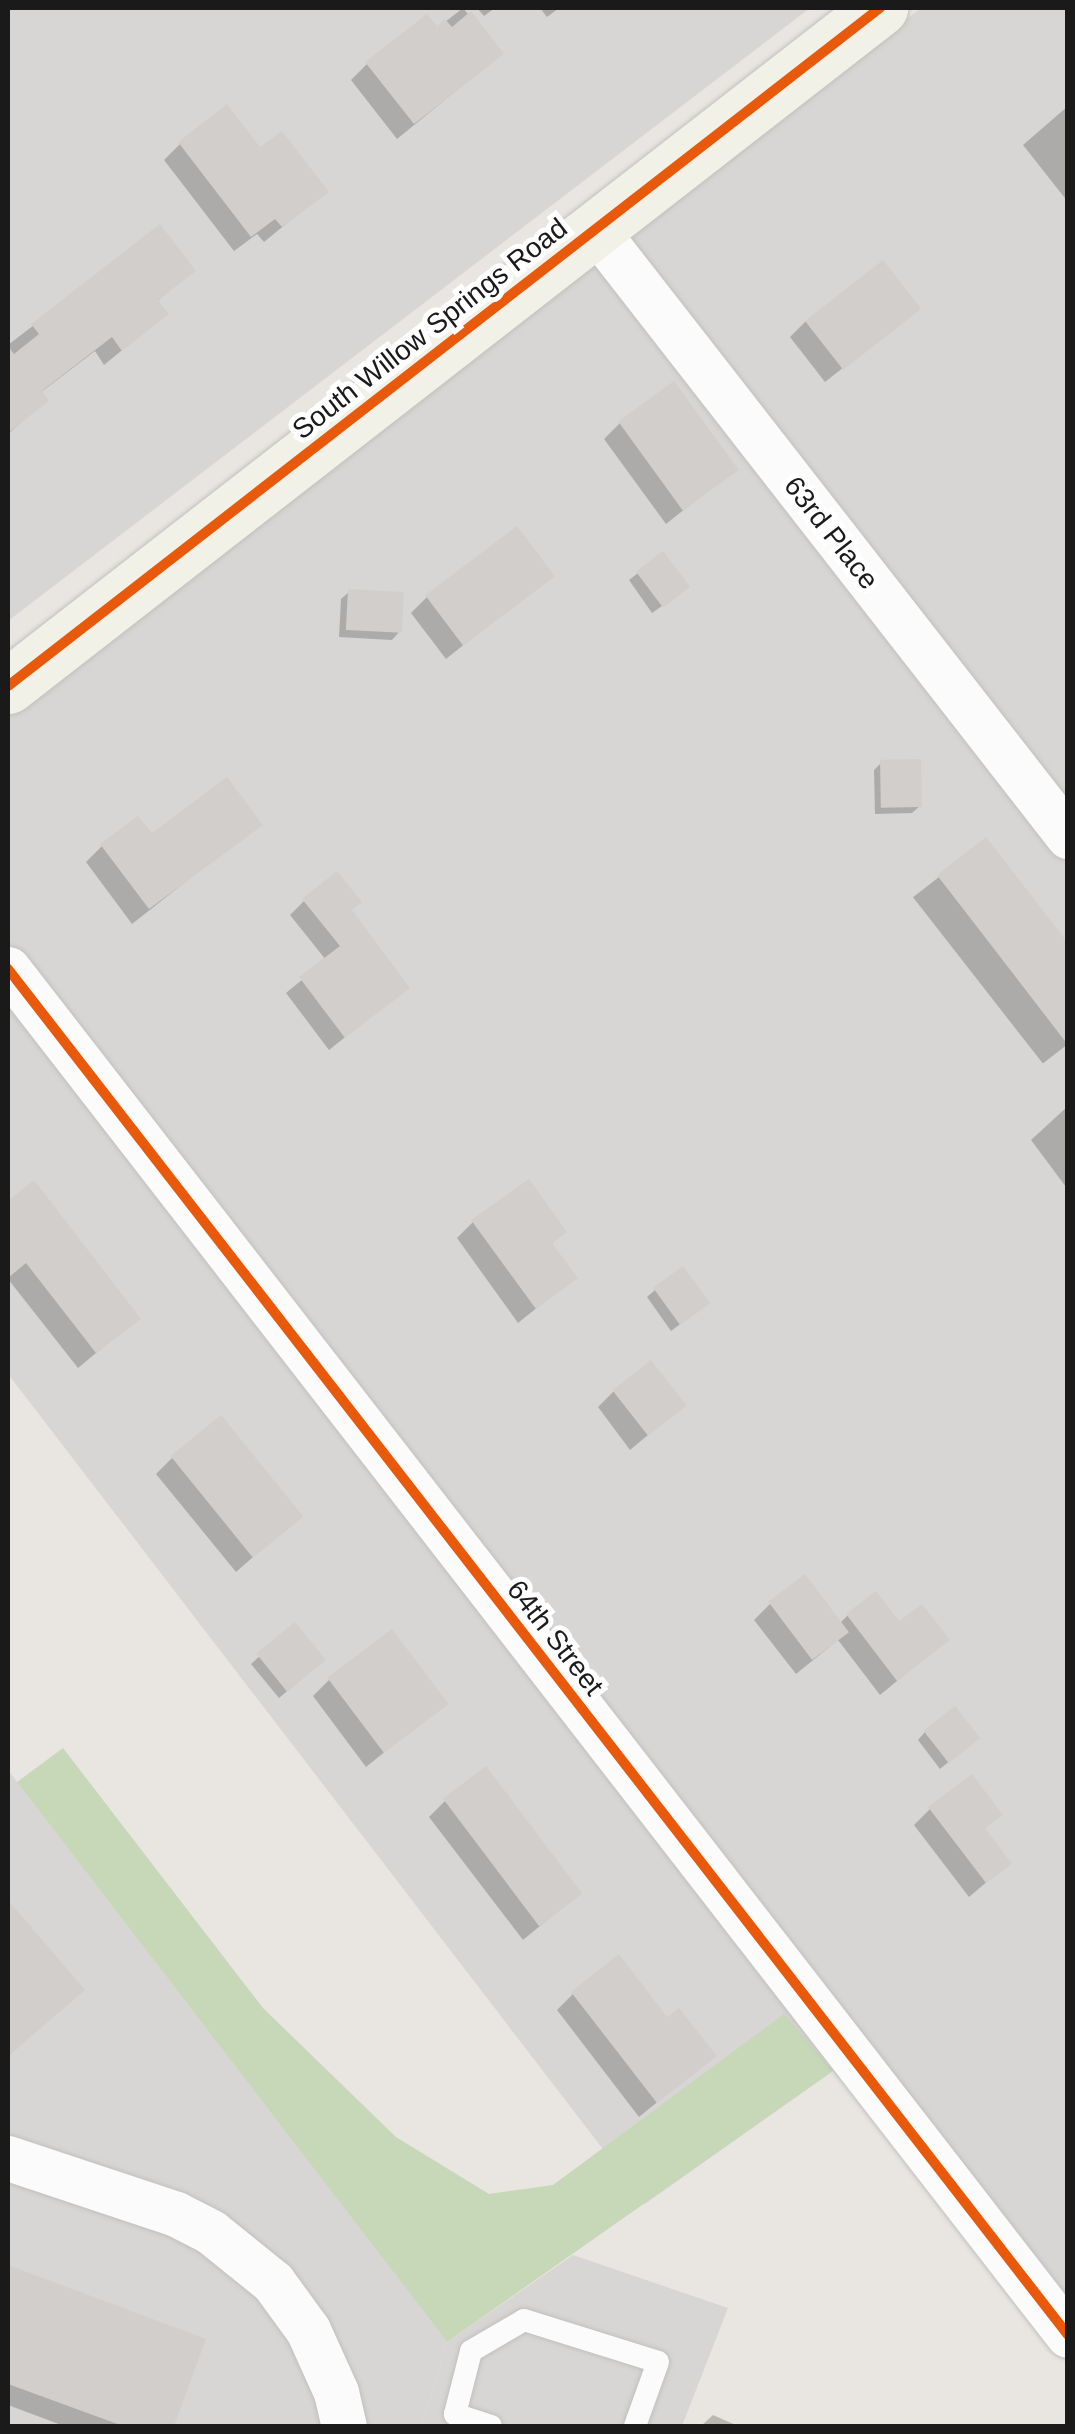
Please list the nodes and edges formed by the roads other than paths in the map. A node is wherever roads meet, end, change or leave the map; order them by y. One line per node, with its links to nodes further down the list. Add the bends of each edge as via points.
1 (880, 8): 2 (street, South Willow Springs Road)
2 (595, 229): 3 (street, South Willow Springs Road); 4 (street, 63rd Place)
3 (8, 686)
4 (1068, 836)
5 (8, 969): 7 (street, 64th Street)
6 (8, 2158): 8 (street, via 211,2232 272,2282 308,2330)
7 (1068, 2335)
8 (344, 2426)
9 (491, 2426): 10 (lane, via 455,2414 471,2351 524,2320 658,2362)
10 (635, 2426)

